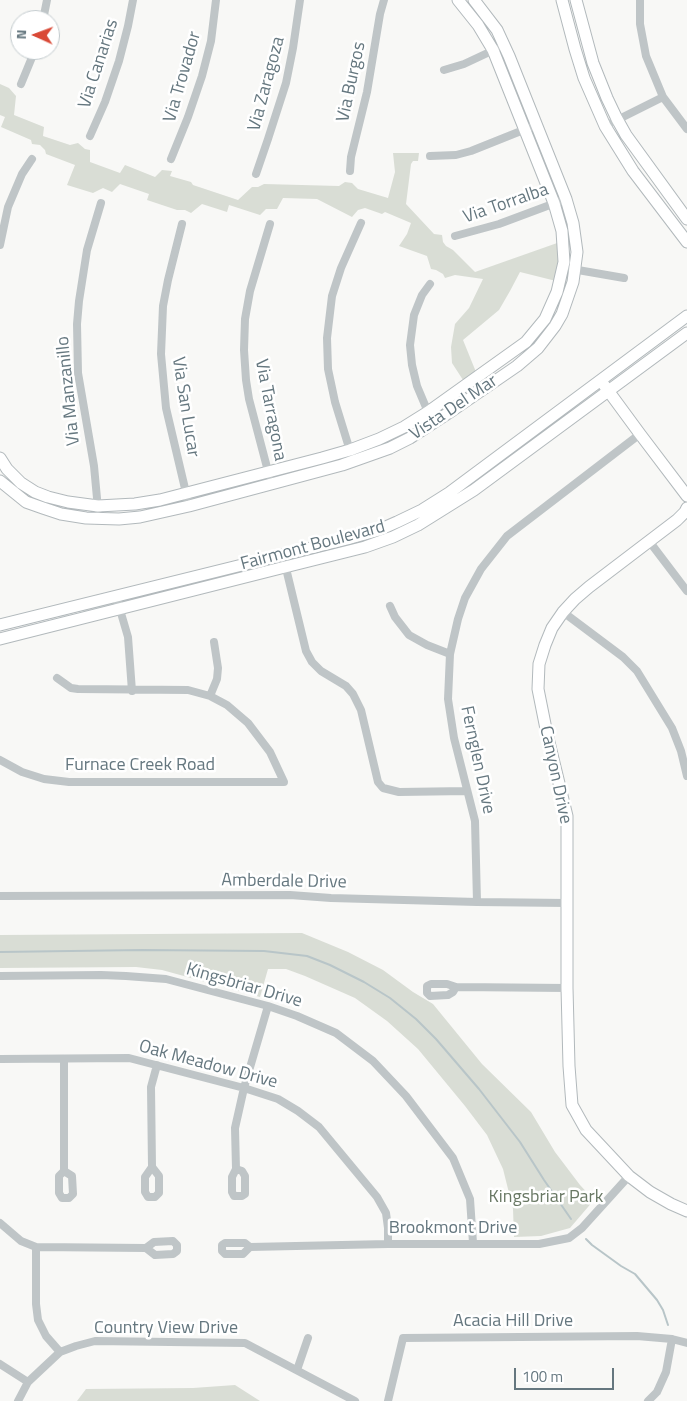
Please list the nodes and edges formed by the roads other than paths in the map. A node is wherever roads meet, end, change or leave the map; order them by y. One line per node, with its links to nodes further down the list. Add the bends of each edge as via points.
1 (133, 0): 20 (street, Via Canarias, via 119,61)
2 (216, 0): 23 (street, Via Trovador, via 202,76)
3 (300, 0): 25 (street, Via Zaragoza, via 286,83)
4 (384, 0): 24 (street, Via Burgos)
5 (458, 0): 11 (street, Vista Del Mar)
6 (474, 0): 10 (street, Vista Del Mar)
7 (562, 0): 17 (street, via 584,78)
8 (576, 0): 16 (street, via 593,63)
9 (640, 0): 15 (street, via 640,24 646,56)
10 (504, 45): 11 (street); 18 (street, Vista Del Mar)
11 (493, 50): 13 (street); 18 (street, Vista Del Mar)
12 (31, 60): 14 (street)
13 (444, 70)
14 (22, 84)
15 (663, 97): 16 (street); 19 (street)
16 (617, 119): 17 (street); 29 (street)
17 (605, 126): 34 (street, via 630,167)
18 (531, 127): 21 (street, via 464,153); 26 (street, Vista Del Mar); 28 (street, Vista Del Mar)
19 (687, 129)
20 (90, 136)
21 (430, 156)
22 (32, 159): 35 (street, via 8,206)
23 (171, 159)
24 (350, 171)
25 (256, 174)
26 (566, 199): 28 (street, Via Torralba); 36 (street, Vista Del Mar, via 574,223 577,252)
27 (101, 202): 53 (street, Via Manzanillo, via 87,250 77,324 78,373)
28 (554, 203): 33 (street, Via Torralba, via 499,224); 36 (street, Vista Del Mar, via 562,231 564,255)
29 (687, 219)
30 (361, 223): 45 (street, via 334,290 327,338 331,384)
31 (182, 224): 51 (street, Via San Lucar, via 163,306 161,354 166,408)
32 (270, 224): 48 (street, Via Tarragona, via 250,291 244,350 249,398)
33 (455, 236)
34 (687, 242)
35 (0, 246)
36 (570, 268): 37 (street); 42 (street, Vista Del Mar, via 545,320 531,336); 43 (street, Vista Del Mar, via 571,291 562,314 538,348)
37 (624, 278)
38 (430, 284): 42 (street, via 414,315 410,345 415,380)
39 (687, 316): 41 (street, Fairmont Boulevard)
40 (687, 333): 41 (street, Fairmont Boulevard)
41 (605, 386): 44 (street); 58 (street, Fairmont Boulevard, via 474,490 418,525 365,546)
42 (428, 412): 43 (street); 45 (street, Vista Del Mar, via 393,433)
43 (435, 422): 47 (street, Vista Del Mar, via 390,448)
44 (640, 434): 52 (street); 67 (street, Fernglen Drive, via 507,536 481,569 465,598)
45 (350, 450): 47 (street); 48 (street, Vista Del Mar)
46 (0, 458): 53 (street, Vista Del Mar, via 21,483 35,492 68,502)
47 (354, 462): 50 (street, Vista Del Mar)
48 (268, 472): 50 (street, Via Tarragona); 51 (street, Vista Del Mar)
49 (0, 481): 56 (street, Vista Del Mar, via 26,502 61,514)
50 (271, 484): 54 (street, Vista Del Mar)
51 (186, 493): 53 (street, Vista Del Mar, via 135,504); 54 (street, Via San Lucar)
52 (687, 496)
53 (98, 506): 56 (street, Via Manzanillo)
54 (189, 506): 56 (street, Vista Del Mar, via 140,517)
55 (687, 508): 57 (street, Canyon Drive, via 677,520)
56 (98, 519)
57 (649, 541): 59 (street); 63 (street, Canyon Drive, via 589,587)
58 (284, 562): 60 (street, Fairmont Boulevard); 62 (street, Fairmont Boulevard); 73 (street, via 306,651 320,671 346,686 353,694 361,710 378,782 383,788 399,792)
59 (687, 591)
60 (116, 596): 62 (street); 64 (street, Fairmont Boulevard)
61 (390, 606): 67 (street, via 409,634)
62 (121, 609): 65 (street, Fairmont Boulevard); 69 (street, via 128,636)
63 (563, 612): 72 (street, via 624,657 637,671 672,728); 76 (street, Canyon Drive, via 545,645 539,664 538,689 567,816)
64 (0, 625)
65 (0, 639)
66 (214, 642): 70 (street, via 218,668)
67 (450, 654): 73 (street, Fernglen Drive, via 448,699)
68 (56, 678): 69 (street, via 71,688)
69 (132, 690): 70 (street, via 188,690)
70 (210, 696): 71 (street, Furnace Creek Road, via 227,705 248,723 270,752 284,782 68,782 37,777)
71 (0, 760)
72 (687, 776)
73 (467, 791): 75 (street, Fernglen Drive, via 475,821)
74 (0, 896): 75 (street, Amberdale Drive, via 290,895)
75 (477, 902): 76 (street, Amberdale Drive)
76 (567, 903): 79 (street, Canyon Drive)
77 (0, 976): 80 (street, Kingsbriar Drive, via 101,975 166,979)
78 (456, 987): 79 (street)
79 (567, 988): 88 (street, Canyon Drive, via 572,1105 586,1130)
80 (268, 1006): 84 (street); 91 (street, Kingsbriar Drive, via 336,1033 373,1060 406,1096 453,1158 470,1199)
81 (0, 1059): 82 (street, Oak Meadow Drive)
82 (64, 1059): 83 (street, Oak Meadow Drive, via 129,1058); 87 (street)
83 (157, 1065): 84 (street, Oak Meadow Drive); 85 (street, via 151,1087)
84 (244, 1088): 86 (street, via 235,1128); 92 (street, Oak Meadow Drive, via 278,1099 320,1127 377,1197 386,1213)
85 (152, 1167)
86 (236, 1169)
87 (64, 1171)
88 (628, 1176): 89 (street, Canyon Drive); 91 (street, Brookmont Drive, via 582,1228 569,1238 539,1244)
89 (687, 1211)
90 (0, 1223): 93 (street, via 21,1241)
91 (473, 1243): 92 (street, Brookmont Drive)
92 (388, 1244): 94 (street, Brookmont Drive)
93 (36, 1247): 95 (street); 99 (street, via 38,1320)
94 (250, 1247)
95 (146, 1248)
96 (308, 1338): 101 (street)
97 (672, 1339): 98 (street, Acacia Hill Drive); 105 (street, Acacia Hill Drive, via 637,1336 403,1338); 106 (street, via 666,1372 657,1392)
98 (687, 1343)
99 (60, 1352): 101 (street, Country View Drive, via 95,1341 245,1343); 102 (street, Country View Drive)
100 (0, 1364): 102 (street)
101 (297, 1370): 104 (street, Country View Drive)
102 (28, 1382): 103 (street, Country View Drive)
103 (18, 1401)
104 (355, 1401)
105 (388, 1401)
106 (648, 1401)

